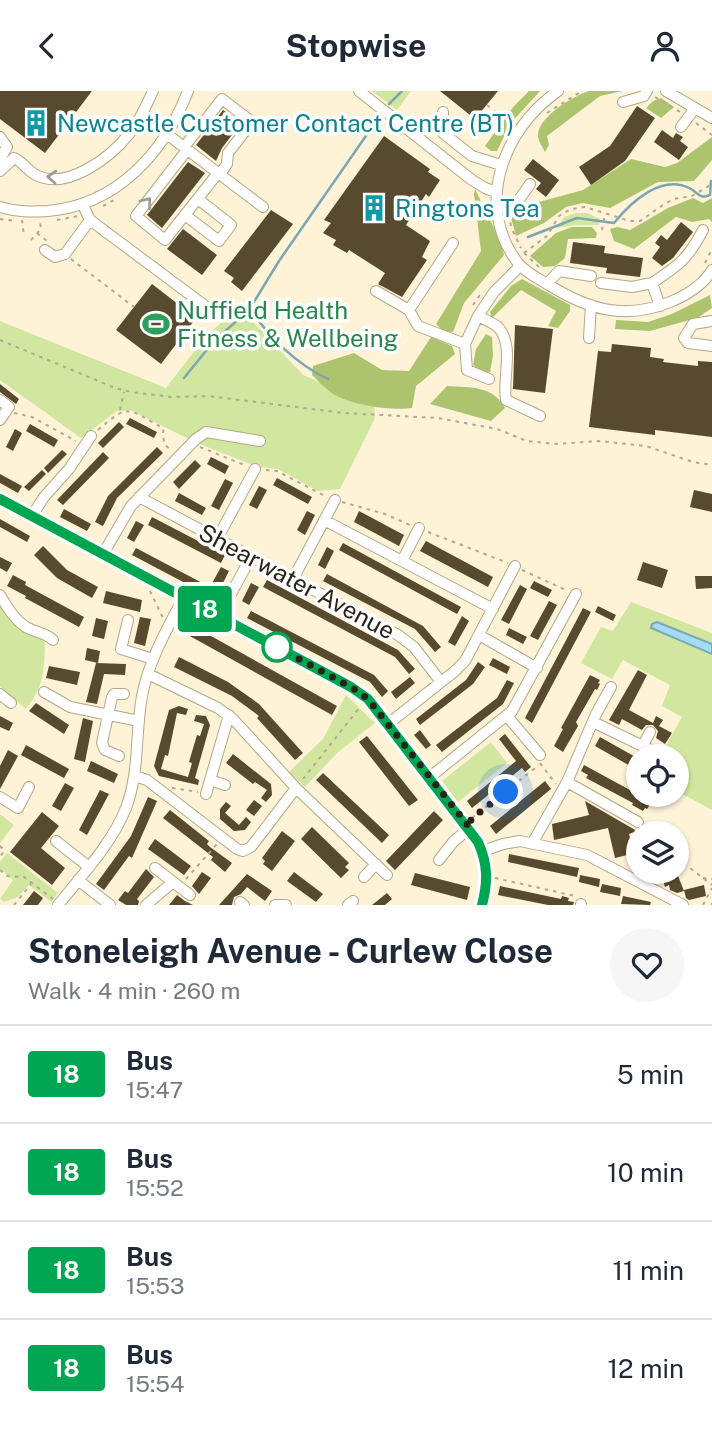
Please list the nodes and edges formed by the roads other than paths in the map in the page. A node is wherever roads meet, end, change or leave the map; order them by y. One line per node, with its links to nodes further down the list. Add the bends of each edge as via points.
1 (153, 91): 17 (street, one-way to 17, via 128,135 79,175 36,176 15,158)
2 (188, 91): 12 (street)
3 (359, 91): 20 (street, via 472,180)
4 (666, 91): 9 (street)
5 (554, 92): 16 (street, via 519,130)
6 (647, 92): 7 (street)
7 (623, 101)
8 (443, 113): 16 (street, via 443,132 451,140 472,156)
9 (692, 113): 10 (street); 11 (street)
10 (712, 118)
11 (681, 127)
12 (168, 135): 14 (street); 22 (street, via 117,188)
13 (0, 137): 15 (street, via 6,147)
14 (186, 148): 18 (street); 18 (street, via 222,99 252,122 228,153); 26 (street, one-way to 14, via 165,240 136,216)
15 (0, 159)
16 (501, 165): 20 (street)
17 (0, 171)
18 (219, 174): 21 (street); 24 (street)
19 (530, 184): 25 (street, via 518,201)
20 (496, 191): 25 (street)
21 (198, 199): 26 (street); 26 (street, via 231,225 219,241)
22 (83, 205): 23 (street, via 37,212); 27 (street)
23 (0, 207)
24 (262, 207)
25 (502, 208): 31 (street, via 508,246)
26 (185, 215)
27 (90, 220): 30 (street, via 65,254 55,257); 36 (street)
28 (703, 230): 34 (street, via 679,265)
29 (453, 243): 39 (street)
30 (45, 250)
31 (520, 266): 33 (street); 40 (street)
32 (708, 275): 38 (street, via 681,297)
33 (549, 281): 34 (street, via 559,271 632,287); 37 (street, via 563,294)
34 (652, 283): 38 (street)
35 (376, 291): 39 (street)
36 (204, 305)
37 (591, 305): 38 (street, via 628,312); 42 (street)
38 (660, 306)
39 (409, 310): 43 (street, via 418,326)
40 (478, 316): 43 (street); 47 (street, via 498,327 507,344 506,400)
41 (712, 321): 44 (street, via 693,324 684,338 688,343)
42 (589, 338)
43 (465, 344): 45 (street, via 467,370)
44 (712, 346)
45 (489, 379)
46 (0, 400): 48 (street, via 9,407)
47 (540, 416)
48 (2, 418)
49 (92, 436): 55 (street)
50 (260, 441): 52 (street, via 206,432)
51 (254, 469): 58 (street)
52 (139, 497): 58 (street, Shearwater Avenue); 59 (street)
53 (0, 499): 55 (street)
54 (335, 500): 56 (street)
55 (32, 516): 59 (street)
56 (324, 520): 61 (street); 63 (street)
57 (419, 528): 61 (street)
58 (217, 539): 60 (street, Shearwater Avenue)
59 (103, 554): 66 (street)
60 (251, 557): 63 (street, Shearwater Avenue); 68 (street)
61 (402, 561): 67 (street)
62 (515, 566): 67 (street)
63 (293, 579): 75 (street, Shearwater Avenue, via 403,638)
64 (576, 594): 73 (street)
65 (0, 595): 71 (street, via 24,625)
66 (184, 597): 68 (street); 72 (street)
67 (493, 609): 70 (street)
68 (219, 616): 84 (street, via 351,687 368,699)
69 (128, 620): 72 (street, via 121,649)
70 (479, 635): 73 (street); 75 (street, via 465,661)
71 (52, 640)
72 (153, 659): 74 (street)
73 (537, 668): 81 (street)
74 (148, 674): 79 (street); 82 (street)
75 (441, 682): 84 (street)
76 (611, 687): 83 (street)
77 (44, 692): 80 (street, via 70,707)
78 (124, 694): 80 (street, via 114,694)
79 (229, 715): 91 (street); 95 (street)
80 (108, 716): 82 (street); 88 (street, via 102,745)
81 (507, 716): 87 (street); 90 (street)
82 (139, 722): 89 (street)
83 (593, 722): 86 (street); 94 (street)
84 (388, 724): 90 (street)
85 (650, 731): 86 (street)
86 (643, 744)
87 (540, 755)
88 (119, 756)
89 (135, 776): 95 (street, via 147,780 240,851 249,850); 105 (street, via 122,817)
90 (430, 777): 99 (street)
91 (210, 780): 92 (street); 96 (street)
92 (225, 785)
93 (29, 787): 97 (street, via 18,807)
94 (564, 787): 98 (street); 101 (street)
95 (296, 788): 104 (street)
96 (206, 794)
97 (0, 797)
98 (636, 821)
99 (470, 828): 102 (street); 103 (street)
100 (56, 841): 105 (street)
101 (533, 842): 102 (street, via 511,841); 118 (street, via 594,857)
102 (482, 851): 117 (street, via 487,877)
103 (439, 860)
104 (376, 864): 107 (street); 108 (street)
105 (89, 867): 109 (street)
106 (155, 868): 110 (street)
107 (387, 875)
108 (364, 877)
109 (78, 880): 112 (street); 113 (street)
110 (176, 884): 111 (street); 114 (street)
111 (190, 895)
112 (59, 905)
113 (110, 905)
114 (146, 905)
115 (275, 905): 116 (street)
116 (286, 905)
117 (482, 905)
118 (683, 905)

